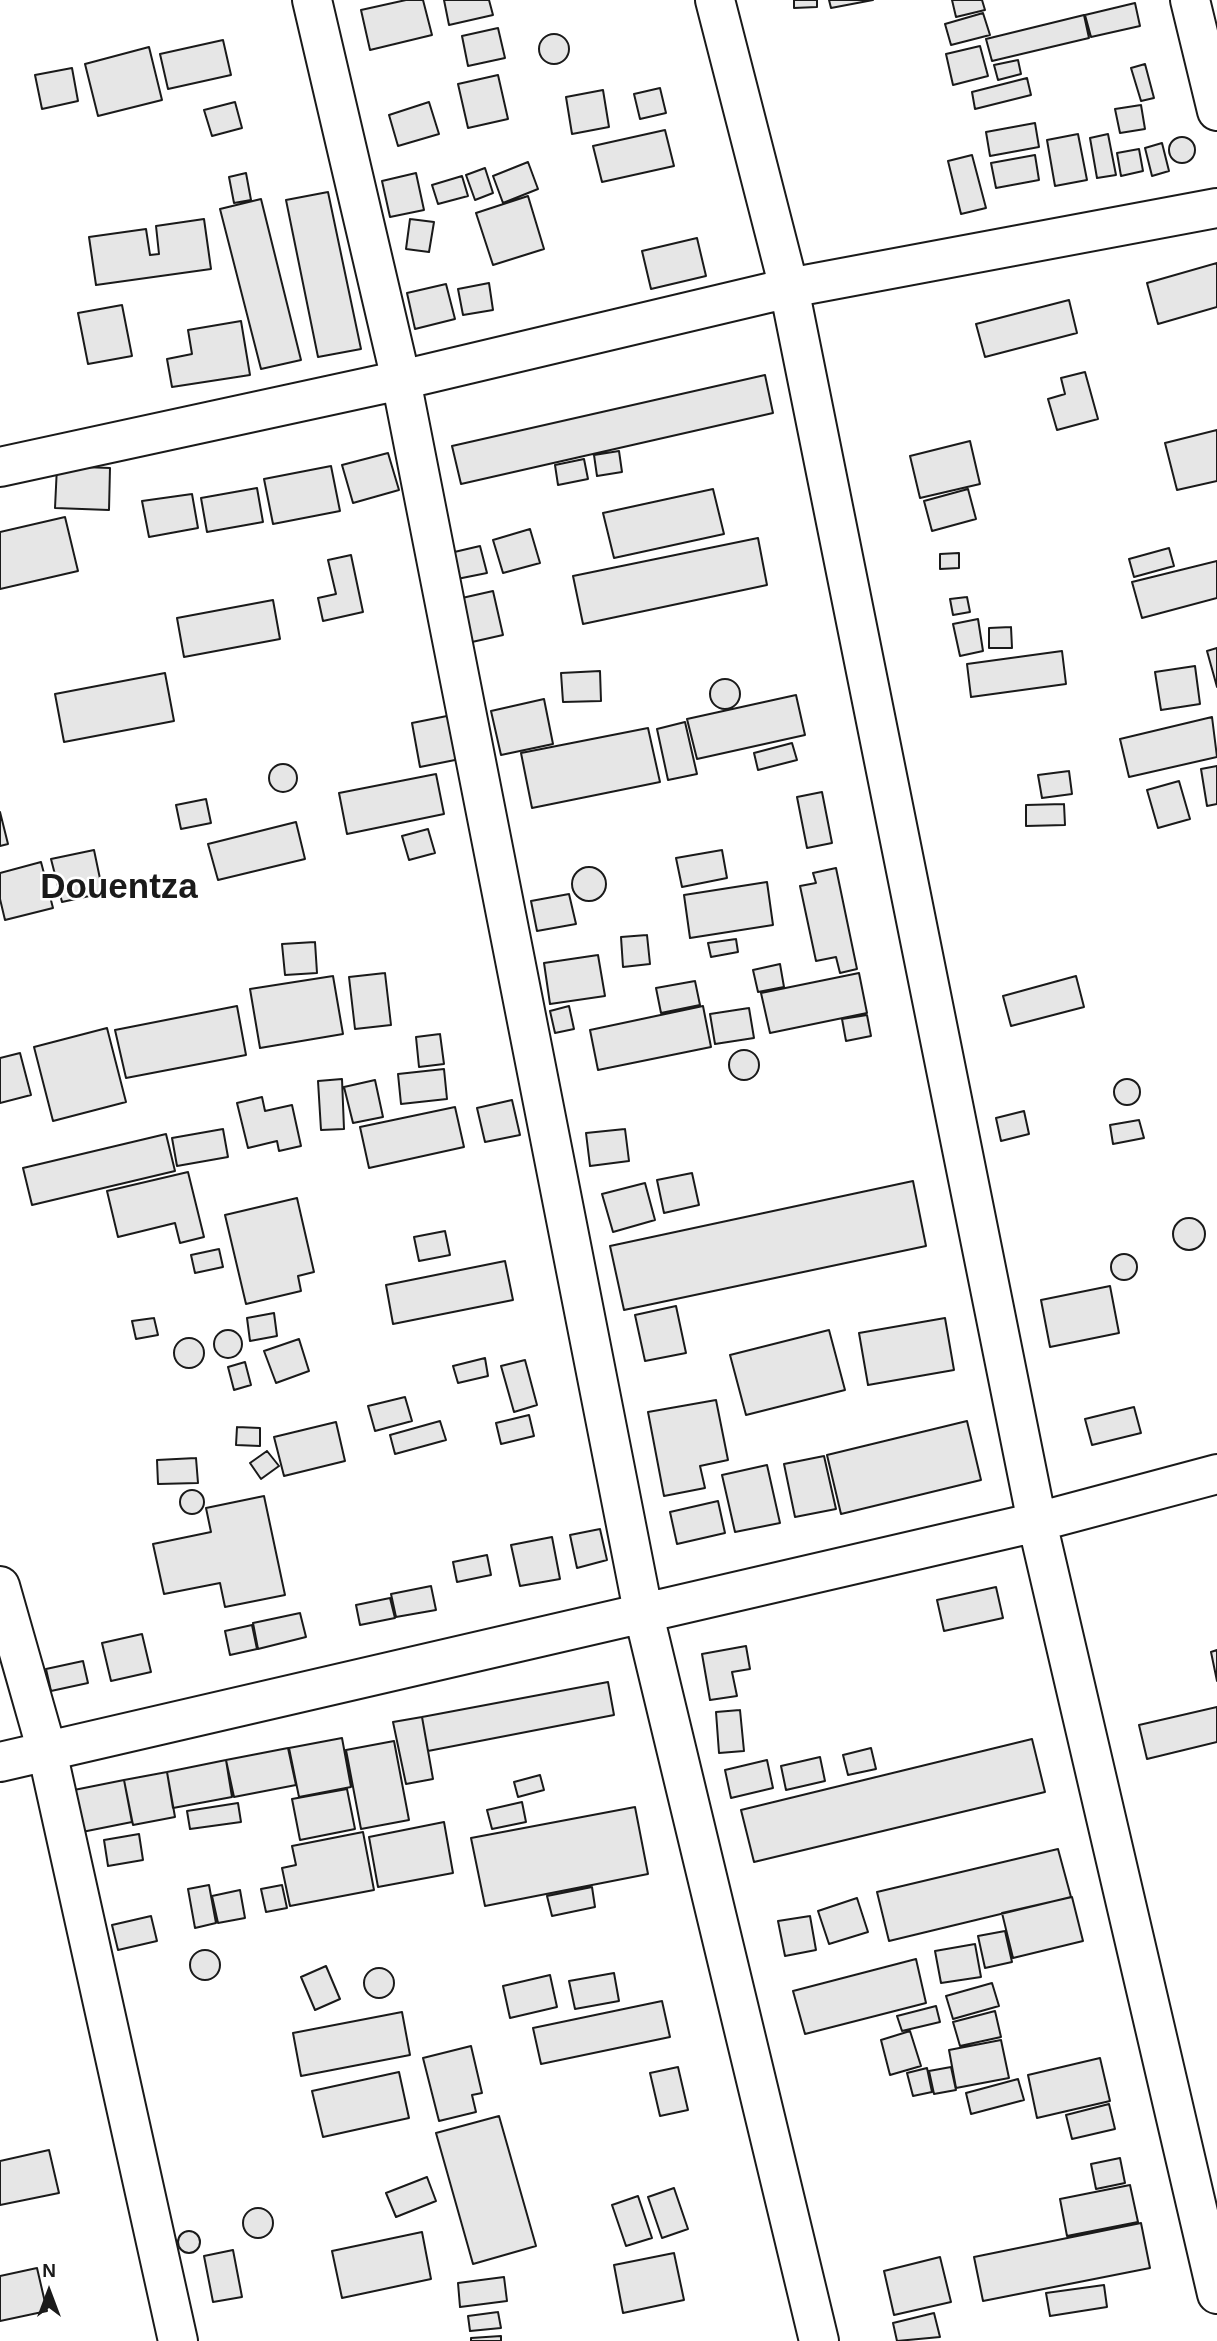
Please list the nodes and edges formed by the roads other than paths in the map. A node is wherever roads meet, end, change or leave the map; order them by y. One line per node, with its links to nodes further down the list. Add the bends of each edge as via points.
1 (312, 0): 7 (street)
2 (715, 0): 6 (street)
3 (1190, 0): 4 (street)
4 (1217, 111)
5 (1217, 208): 6 (street)
6 (789, 288): 7 (street); 10 (street)
7 (401, 380): 8 (street); 12 (street)
8 (0, 467)
9 (1217, 1474): 10 (street)
10 (1037, 1522): 12 (street); 15 (street)
11 (0, 1586): 13 (street)
12 (643, 1611): 13 (street); 17 (street)
13 (47, 1751): 14 (street); 16 (street)
14 (0, 1762)
15 (1217, 2294)
16 (178, 2341)
17 (819, 2341)

